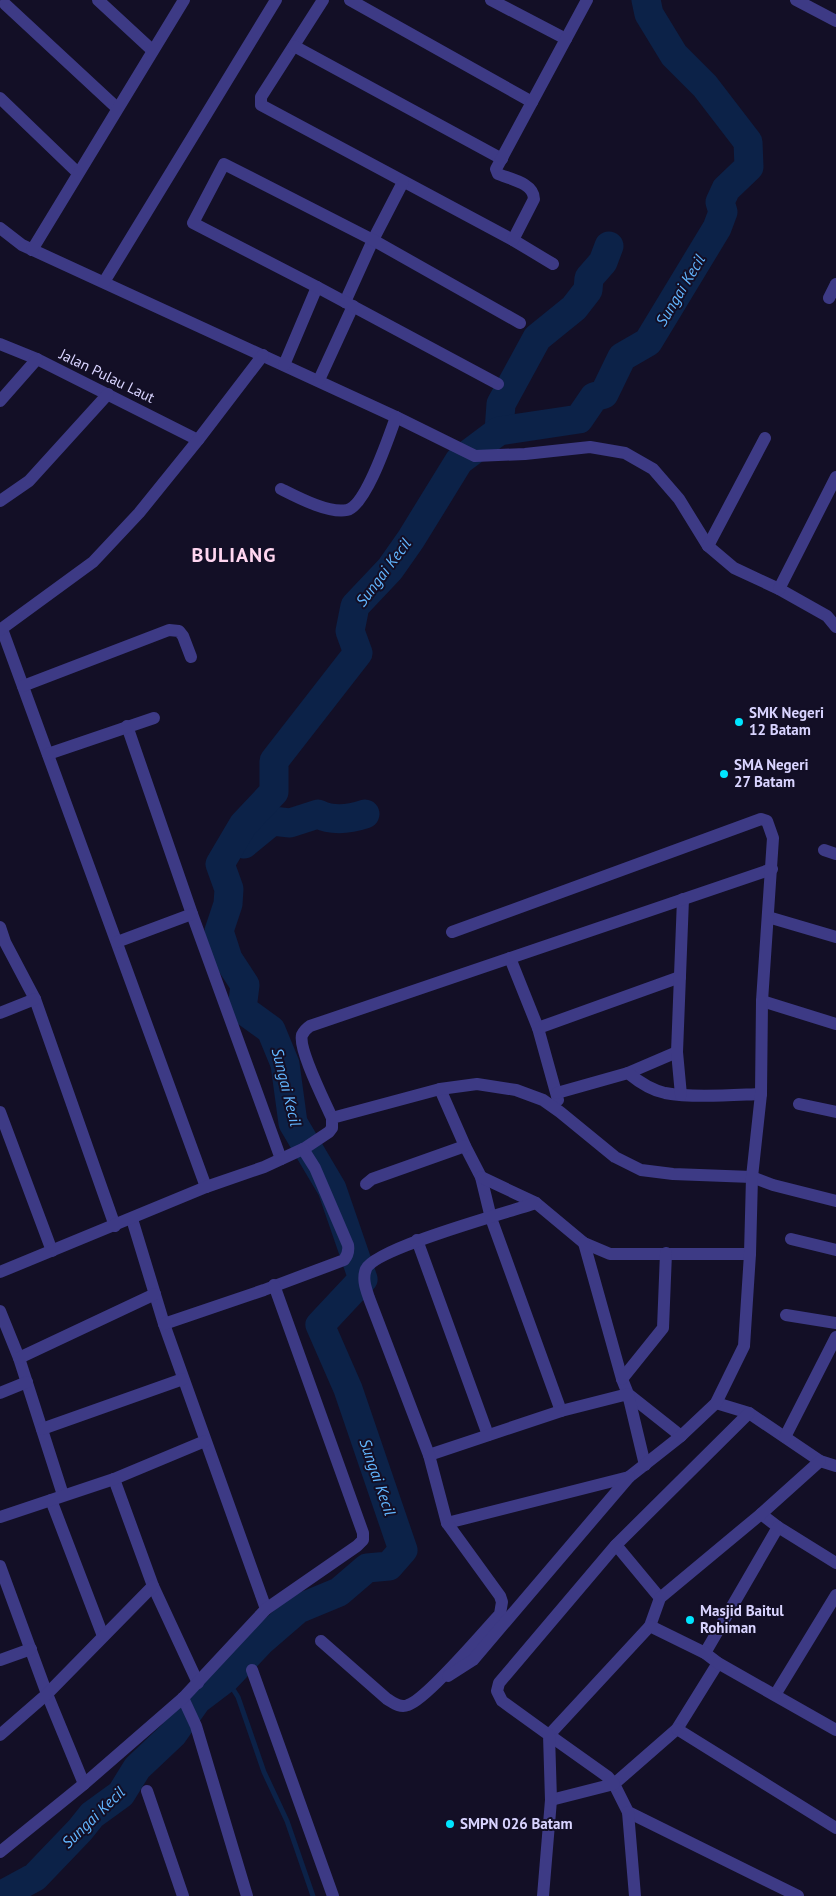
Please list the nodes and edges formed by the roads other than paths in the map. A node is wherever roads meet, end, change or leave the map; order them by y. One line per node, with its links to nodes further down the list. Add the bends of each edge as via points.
1 (98, 0): 13 (street)
2 (184, 0): 13 (street)
3 (276, 0): 25 (street)
4 (323, 0): 12 (street)
5 (350, 0): 15 (street)
6 (491, 0): 11 (street)
7 (587, 0): 11 (street)
8 (796, 0): 10 (street)
9 (5, 5): 16 (street)
10 (836, 21)
11 (566, 39): 15 (street)
12 (294, 46): 17 (street); 19 (street, via 261,97 261,104)
13 (152, 50): 16 (street)
14 (0, 98): 18 (street)
15 (532, 102): 17 (street)
16 (117, 108): 18 (street)
17 (502, 159): 22 (street, via 496,168 498,174 530,188 534,195)
18 (78, 173): 23 (street)
19 (403, 182): 21 (street); 22 (street)
20 (0, 228): 23 (street)
21 (373, 240): 27 (street, via 224,164 193,223); 29 (street); 30 (street)
22 (513, 240): 24 (street)
23 (32, 250): 25 (street)
24 (553, 264)
25 (104, 282): 32 (street)
26 (836, 284): 28 (street)
27 (317, 287): 29 (street); 34 (street)
28 (829, 298)
29 (349, 304): 35 (street); 36 (street)
30 (520, 323)
31 (0, 344): 33 (street, Jalan Pulau Laut)
32 (263, 355): 34 (street); 41 (street)
33 (37, 359): 37 (street, Jalan Pulau Laut); 38 (street)
34 (284, 365): 35 (street)
35 (319, 380): 39 (street)
36 (498, 384)
37 (108, 394): 41 (street, Jalan Pulau Laut); 44 (street, via 29,481)
38 (0, 401)
39 (396, 416): 43 (street, via 374,473 355,506 346,511 331,510); 45 (street, via 475,456 590,447 625,452 653,469 678,499)
40 (765, 438): 45 (street)
41 (198, 440): 48 (street, via 93,562)
42 (836, 477): 46 (street)
43 (281, 490)
44 (0, 501)
45 (708, 546): 46 (street, via 734,568)
46 (779, 590): 47 (street, via 827,616)
47 (836, 627)
48 (1, 629): 50 (street)
49 (191, 657): 50 (street, via 179,631 169,630)
50 (23, 686): 53 (street)
51 (154, 718): 52 (street)
52 (127, 726): 53 (street); 56 (street)
53 (48, 754): 61 (street)
54 (772, 869): 55 (street); 57 (street); 59 (street, via 773,838 767,821 761,819)
55 (683, 899): 63 (street); 64 (street)
56 (192, 914): 61 (street); 83 (street)
57 (768, 917): 60 (street); 66 (street)
58 (0, 927): 62 (street)
59 (452, 932)
60 (836, 937)
61 (117, 942): 87 (street)
62 (3, 943): 65 (street)
63 (510, 958): 69 (street); 80 (street, via 306,1030 302,1035 304,1052)
64 (680, 977): 69 (street); 70 (street)
65 (35, 999): 67 (street); 92 (street)
66 (762, 1001): 68 (street); 74 (street)
67 (0, 1013)
68 (836, 1024)
69 (538, 1028): 73 (street)
70 (677, 1052): 71 (street); 75 (street)
71 (628, 1073): 73 (street); 75 (street, via 648,1087)
72 (440, 1089): 78 (street, via 477,1084 516,1090 543,1100); 80 (street); 81 (street)
73 (557, 1093): 78 (street)
74 (761, 1094): 75 (street); 85 (street)
75 (681, 1095)
76 (799, 1104): 79 (street)
77 (0, 1112): 97 (street)
78 (560, 1112): 85 (street, via 615,1157 641,1170)
79 (836, 1112)
80 (332, 1118): 82 (street, via 330,1132)
81 (465, 1146): 84 (street); 86 (street, via 372,1179)
82 (304, 1148): 83 (street); 101 (street, via 348,1245 348,1253 344,1260)
83 (281, 1159): 87 (street)
84 (481, 1177): 89 (street); 90 (street)
85 (752, 1177): 88 (street); 99 (street)
86 (366, 1184)
87 (206, 1187): 91 (street)
88 (836, 1201)
89 (536, 1203): 90 (street); 95 (street)
90 (491, 1218): 94 (street); 115 (street)
91 (132, 1219): 92 (street); 102 (street)
92 (115, 1226): 97 (street)
93 (792, 1239): 96 (street)
94 (416, 1240): 118 (street); 122 (street, via 371,1263 364,1280)
95 (584, 1243): 98 (street, via 610,1254); 110 (street)
96 (836, 1250)
97 (52, 1251): 100 (street)
98 (666, 1253): 99 (street); 110 (street, via 663,1328)
99 (750, 1254): 114 (street, via 744,1346)
100 (0, 1272)
101 (274, 1285): 106 (street); 140 (street, via 363,1540)
102 (155, 1294): 106 (street); 108 (street)
103 (0, 1311): 108 (street)
104 (786, 1315): 105 (street)
105 (836, 1323)
106 (164, 1324): 109 (street)
107 (836, 1337): 120 (street)
108 (19, 1358): 111 (street)
109 (183, 1379): 117 (street); 121 (street)
110 (622, 1380): 113 (street)
111 (27, 1382): 112 (street); 117 (street)
112 (0, 1393)
113 (628, 1394): 115 (street); 119 (street); 124 (street)
114 (716, 1404): 116 (street); 119 (street)
115 (561, 1411): 118 (street)
116 (749, 1413): 120 (street); 134 (street)
117 (42, 1429): 128 (street)
118 (488, 1435): 122 (street)
119 (681, 1436): 124 (street)
120 (785, 1437): 123 (street)
121 (205, 1441): 127 (street); 140 (street)
122 (429, 1455): 132 (street)
123 (820, 1461): 125 (street); 130 (street)
124 (645, 1465): 126 (street)
125 (836, 1466)
126 (629, 1477): 132 (street); 150 (street, via 473,1660)
127 (114, 1479): 128 (street); 137 (street)
128 (63, 1495): 129 (street)
129 (51, 1500): 131 (street); 142 (street)
130 (760, 1514): 133 (street); 139 (street)
131 (0, 1517)
132 (448, 1523): 150 (street, via 500,1596 502,1608 500,1614)
133 (778, 1527): 135 (street); 145 (street)
134 (616, 1545): 139 (street); 156 (street, via 499,1683 497,1691 502,1701)
135 (836, 1563)
136 (0, 1566): 144 (street)
137 (153, 1586): 142 (street); 149 (street)
138 (836, 1595): 152 (street)
139 (660, 1598): 141 (street)
140 (266, 1609): 149 (street)
141 (650, 1626): 145 (street); 156 (street)
142 (103, 1636): 151 (street)
143 (321, 1641): 150 (street, via 398,1706 410,1704)
144 (31, 1649): 146 (street); 151 (street)
145 (705, 1653): 147 (street)
146 (0, 1660)
147 (718, 1663): 152 (street); 154 (street)
148 (252, 1670): 167 (street)
149 (198, 1683): 153 (street)
150 (434, 1684)
151 (47, 1694): 157 (street); 158 (street)
152 (775, 1695): 155 (street)
153 (186, 1703): 158 (street); 166 (street, via 196,1726)
154 (677, 1729): 159 (street); 163 (street)
155 (836, 1730)
156 (549, 1734): 159 (street); 161 (street)
157 (0, 1735)
158 (84, 1784): 164 (street)
159 (614, 1784): 161 (street); 162 (street)
160 (146, 1791): 165 (street)
161 (551, 1800): 168 (street)
162 (628, 1812): 169 (street); 170 (street)
163 (836, 1828)
164 (0, 1852)
165 (183, 1896)
166 (247, 1896)
167 (333, 1896)
168 (543, 1896)
169 (635, 1896)
170 (798, 1896)

